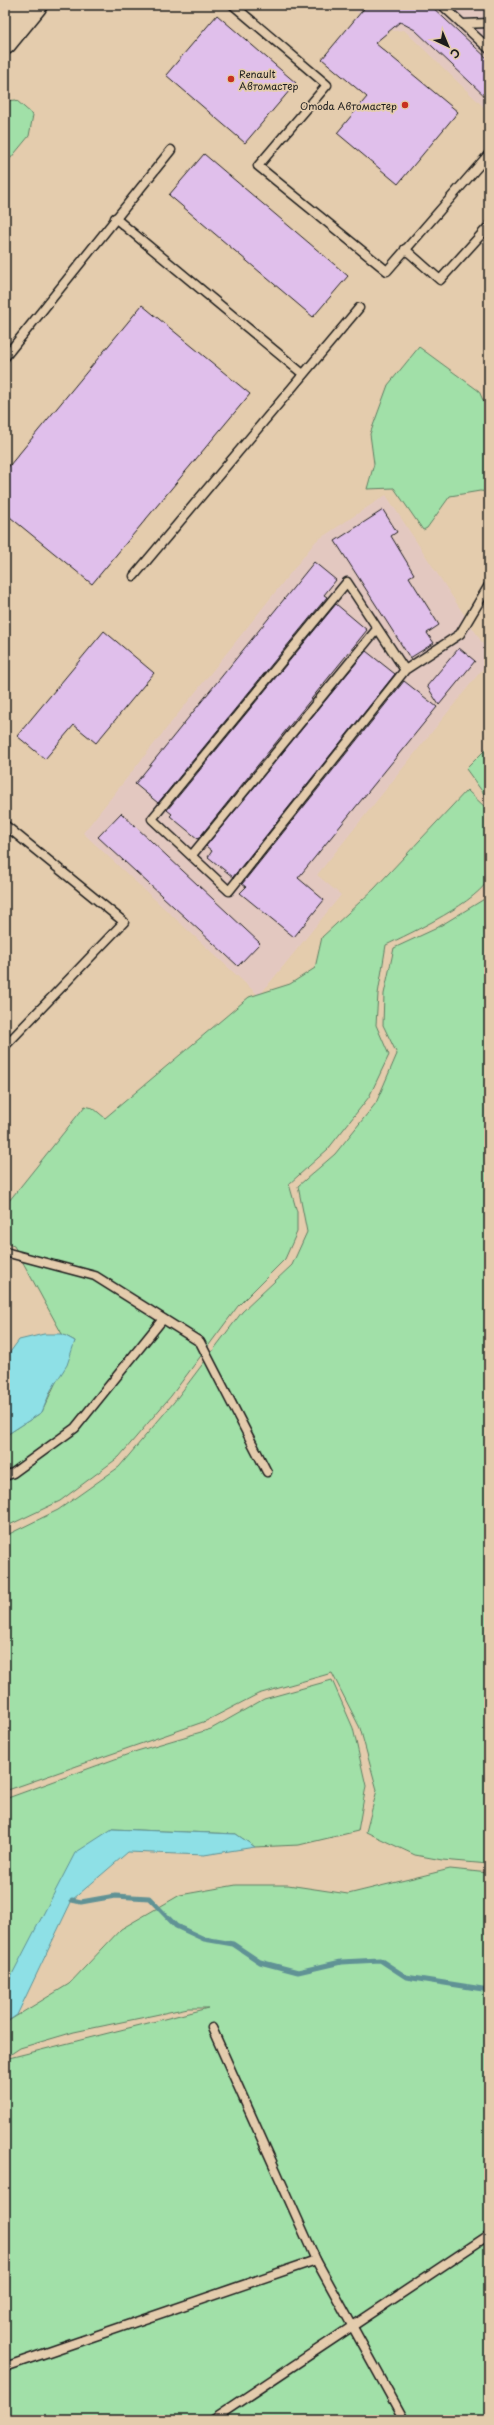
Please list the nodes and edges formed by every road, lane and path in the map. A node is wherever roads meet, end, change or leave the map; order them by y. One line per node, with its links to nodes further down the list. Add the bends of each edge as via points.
1 (13, 5): 5 (highway)
2 (36, 5): 8 (highway)
3 (233, 5): 14 (lane, via 327,85 258,166 387,271)
4 (442, 5): 7 (lane)
5 (5, 15)
6 (489, 23): 7 (lane)
7 (462, 24): 9 (lane)
8 (5, 42)
9 (489, 49)
10 (171, 150): 12 (lane)
11 (489, 154): 14 (lane)
12 (115, 218): 16 (lane); 17 (lane)
13 (489, 226): 14 (lane, via 440,280)
14 (405, 249)
15 (358, 308): 17 (lane)
16 (5, 357)
17 (303, 374): 18 (lane)
18 (134, 576)
19 (489, 585): 21 (lane, via 460,634)
20 (377, 628): 21 (lane); 23 (lane); 23 (lane, via 347,582 152,819)
21 (405, 670): 23 (lane, via 229,891)
22 (5, 825): 24 (lane, via 124,922)
23 (192, 856)
24 (5, 1046)
25 (5, 1252): 26 (lane, via 95,1276)
26 (163, 1319): 27 (lane, via 200,1342); 28 (lane, via 75,1428 13,1473)
27 (267, 1472)
28 (5, 1476)
29 (212, 2028): 31 (lane)
30 (489, 2235): 32 (lane)
31 (316, 2260): 32 (lane); 33 (lane)
32 (352, 2327): 34 (lane); 35 (lane)
33 (5, 2368)
34 (212, 2420)
35 (404, 2420)

